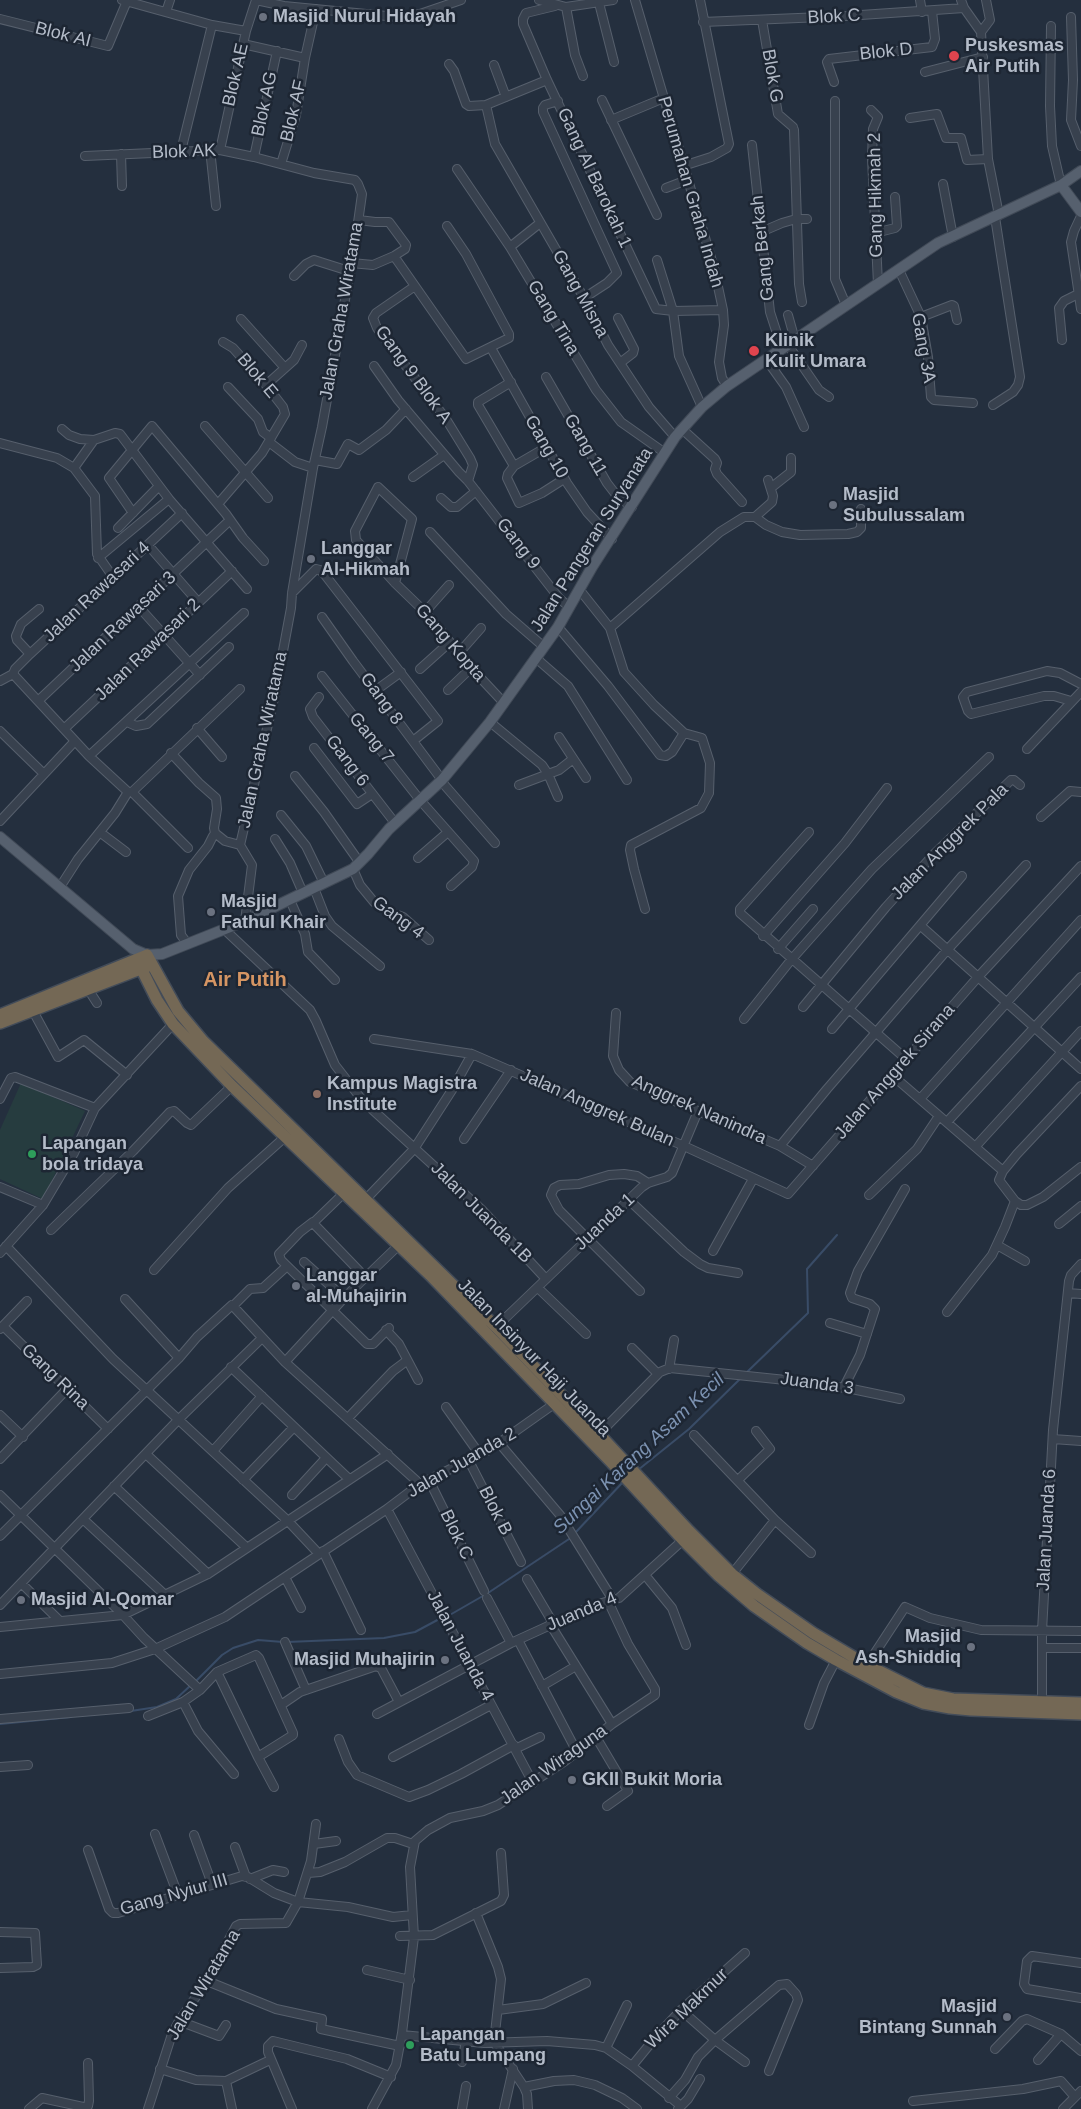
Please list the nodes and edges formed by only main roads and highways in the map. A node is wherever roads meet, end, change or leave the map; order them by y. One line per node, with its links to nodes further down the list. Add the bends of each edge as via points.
1 (1081, 171): 2 (main road, Jalan Pangeran Suryanata)
2 (1061, 185): 3 (main road); 5 (main road, Jalan Pangeran Suryanata, via 938,243 727,386 702,407 664,453 558,627 490,722 442,780 395,823 356,866 246,921)
3 (1081, 214)
4 (0, 837): 5 (main road)
5 (142, 959): 6 (highway); 7 (highway, via 88,989); 8 (highway, Jalan Insinyur Haji Juanda, via 198,1034 366,1199); 8 (highway, Jalan Insinyur Haji Juanda, via 157,1000 173,1024 285,1137 399,1245)
6 (0, 1015)
7 (0, 1023)
8 (434, 1273): 9 (highway, Jalan Insinyur Haji Juanda, via 554,1404); 9 (highway, Jalan Insinyur Haji Juanda, via 496,1327 599,1434)
9 (616, 1460): 10 (highway, Jalan Insinyur Haji Juanda)
10 (641, 1488): 11 (highway, Jalan Insinyur Haji Juanda, via 732,1574); 11 (highway, Jalan Insinyur Haji Juanda, via 683,1540 719,1576 754,1606)
11 (810, 1638): 12 (highway, Jalan Insinyur Haji Juanda, via 908,1687 935,1696); 13 (highway, Jalan Insinyur Haji Juanda, via 836,1660 896,1692 936,1706)
12 (1081, 1704)
13 (1081, 1714)

